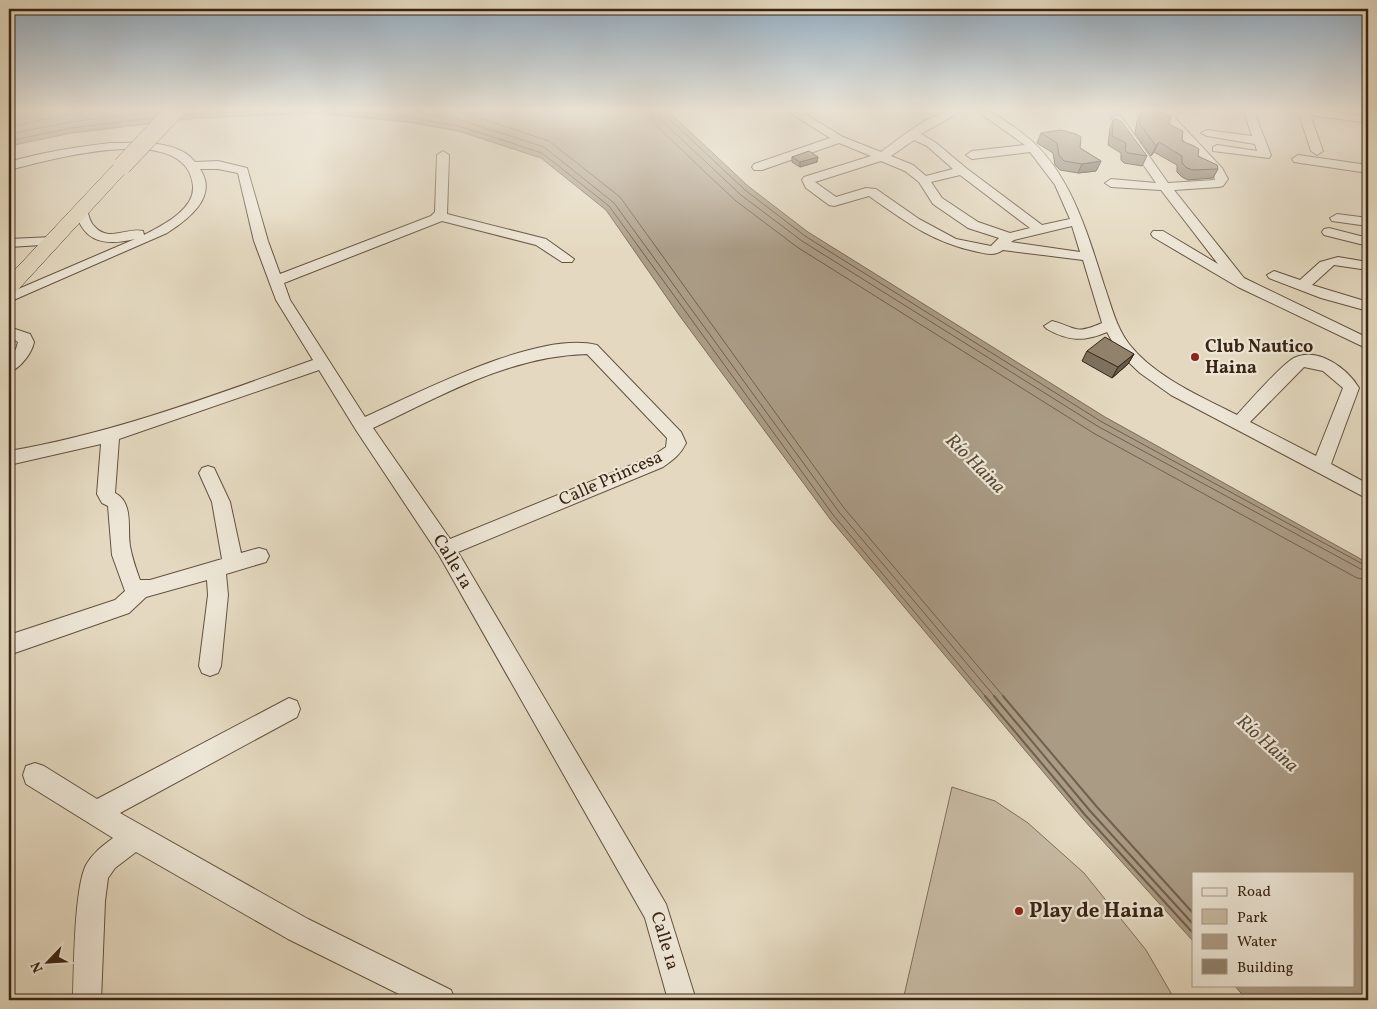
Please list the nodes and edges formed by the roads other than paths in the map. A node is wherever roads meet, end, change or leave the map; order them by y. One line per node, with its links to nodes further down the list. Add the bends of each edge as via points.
1 (38, 156): 14 (street)
2 (66, 156): 20 (street)
3 (125, 156): 15 (highway)
4 (127, 156): 15 (highway, bridge)
5 (181, 156): 16 (street)
6 (443, 156): 25 (street)
7 (790, 156): 17 (street)
8 (884, 156): 21 (street, via 909,168); 34 (street, via 808,180 810,185 834,202 872,192 914,222 952,242 991,250)
9 (945, 156): 19 (street)
10 (1039, 156): 27 (street, via 1061,184)
11 (1143, 156): 23 (street)
12 (1204, 156): 23 (street, via 1218,171 1222,179 1219,183)
13 (1298, 159): 18 (street)
14 (9, 166)
15 (117, 166): 24 (highway); 33 (highway)
16 (195, 166): 29 (street, via 201,191 198,198 182,217); 42 (street, Calle 1a, via 218,165 243,171 261,241)
17 (758, 167)
18 (1368, 169)
19 (962, 171): 21 (street); 30 (street)
20 (9, 178)
21 (924, 180): 34 (street, via 937,201)
22 (1111, 183): 23 (street)
23 (1165, 187): 43 (street)
24 (81, 211): 29 (street, via 84,225 97,236 127,237); 33 (highway)
25 (439, 216): 38 (street, via 541,242); 42 (street, via 424,225)
26 (1337, 218): 28 (street)
27 (1077, 221): 30 (street); 37 (street)
28 (1368, 222)
29 (168, 226): 46 (street)
30 (1039, 229): 34 (street)
31 (1329, 232): 35 (street)
32 (1158, 234): 43 (street)
33 (45, 241): 36 (street); 40 (highway); 45 (highway)
34 (1004, 242): 37 (street)
35 (1368, 242)
36 (9, 243)
37 (1088, 257): 48 (street)
38 (567, 259)
39 (1368, 266): 44 (street, via 1344,260 1323,263)
40 (9, 271)
41 (1274, 275): 44 (street)
42 (276, 281): 52 (street, Calle 1a, via 283,300)
43 (1243, 284): 51 (street)
44 (1303, 286): 47 (street)
45 (9, 288)
46 (9, 298)
47 (1368, 307)
48 (1110, 324): 49 (street, via 1077,337); 54 (street, via 1124,348 1146,369 1177,391)
49 (1052, 326)
50 (9, 332): 53 (street, via 25,337 27,344)
51 (1368, 344)
52 (322, 363): 55 (street, Calle 1a); 56 (street)
53 (9, 367)
54 (1239, 423): 58 (street); 58 (street, via 1299,362 1308,360 1335,370 1346,378 1351,388)
55 (362, 426): 61 (street, Calle 1a); 61 (street, Calle Princesa, via 508,360 578,348 591,349 675,436 677,443 673,451 657,462)
56 (111, 434): 57 (street, via 56,451); 64 (street, via 106,494 118,507 120,546 128,578 134,588)
57 (9, 458)
58 (1321, 466): 60 (street)
59 (208, 473): 63 (street, via 221,502)
60 (1368, 492)
61 (446, 549): 73 (street, Calle 1a, via 658,913)
62 (259, 556): 63 (street)
63 (224, 566): 64 (street); 66 (street)
64 (140, 590): 65 (street, via 122,606)
65 (9, 645)
66 (210, 666)
67 (289, 710): 69 (street)
68 (35, 775): 69 (street)
69 (96, 813): 70 (street)
70 (135, 837): 71 (street, via 106,859 96,874); 72 (street, via 298,929)
71 (88, 1000)
72 (441, 1000)
73 (682, 1000)

